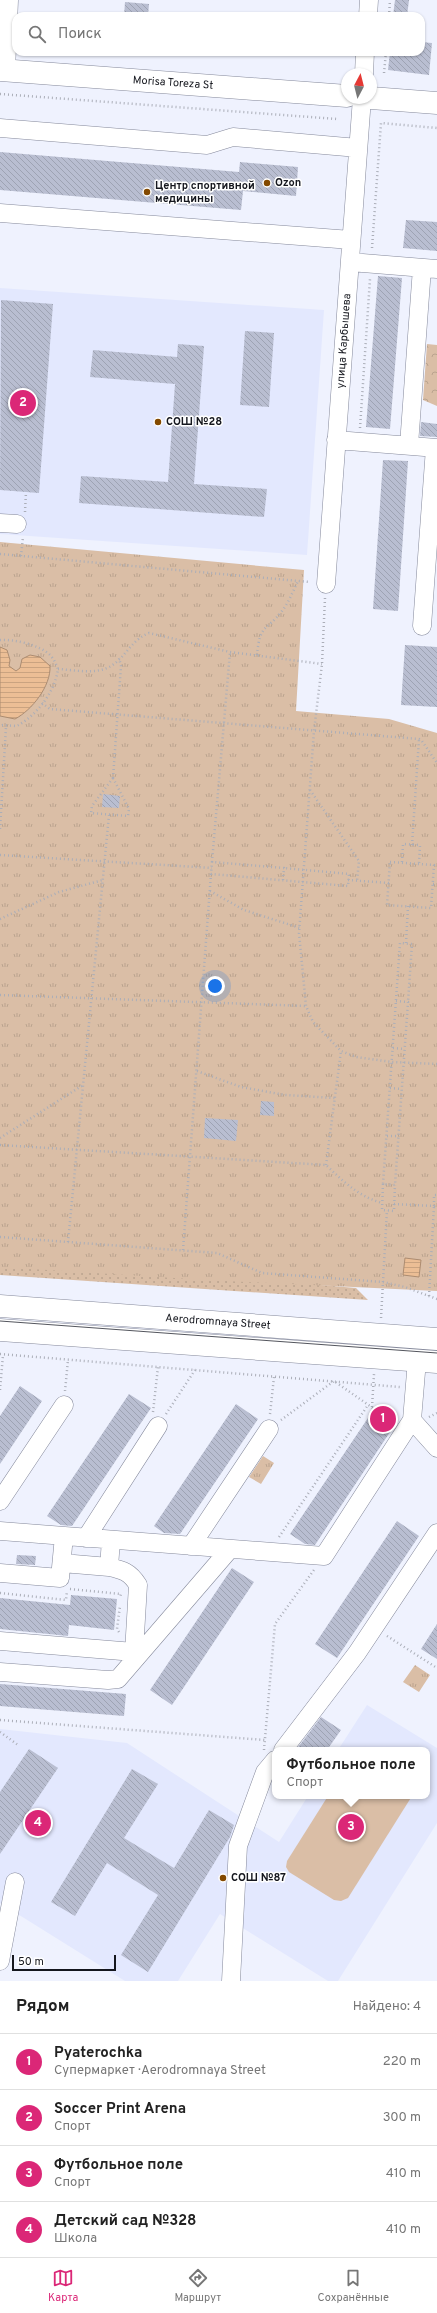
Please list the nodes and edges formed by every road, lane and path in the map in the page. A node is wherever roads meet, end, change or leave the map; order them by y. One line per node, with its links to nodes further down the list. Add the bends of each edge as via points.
1 (9, 0): 9 (street)
2 (369, 0): 4 (street)
3 (390, 0): 5 (path)
4 (368, 12)
5 (389, 12)
6 (365, 56): 8 (street)
7 (386, 56): 10 (path)
8 (364, 68)
9 (3, 70): 12 (main road, Morisa Toreza St)
10 (384, 73)
11 (0, 94): 16 (path)
12 (341, 96)
13 (377, 98): 14 (main road)
14 (437, 103)
15 (362, 104): 19 (street, улица Карбышева)
16 (337, 119)
17 (0, 128): 19 (street, via 207,145 233,137)
18 (437, 128): 23 (path, via 381,123)
19 (358, 148): 21 (street, улица Карбышева)
20 (0, 213): 21 (street)
21 (351, 240): 22 (street, улица Карбышева)
22 (350, 262): 23 (street); 25 (street, улица Карбышева)
23 (371, 264): 24 (street); 26 (path)
24 (430, 268): 27 (street)
25 (336, 440): 26 (street); 31 (street, улица Карбышева)
26 (359, 441): 27 (street)
27 (409, 445): 28 (street)
28 (436, 448): 32 (street)
29 (0, 554): 30 (path)
30 (298, 581): 31 (path); 35 (path, via 280,613 264,627 258,639)
31 (326, 584): 37 (path)
32 (422, 626)
33 (0, 640): 38 (path, via 44,650 51,656)
34 (230, 652): 35 (path); 36 (path, via 149,633 138,637); 41 (path)
35 (257, 655): 37 (path)
36 (119, 658): 38 (path, via 112,666 94,671); 40 (path, via 121,666)
37 (322, 664): 44 (path)
38 (58, 669): 39 (path, via 54,683)
39 (42, 703): 40 (path, via 50,709); 43 (path, via 26,721 18,726)
40 (118, 714): 41 (path); 47 (path)
41 (224, 723): 44 (path); 54 (path)
42 (0, 725): 43 (path)
43 (6, 727): 50 (path)
44 (314, 731): 45 (path); 48 (path)
45 (419, 739): 46 (path); 51 (path)
46 (437, 763)
47 (113, 778): 49 (path, via 129,809 128,816); 49 (path, via 92,806 91,813)
48 (310, 790): 59 (path); 64 (path, via 359,861)
49 (110, 815): 53 (path)
50 (0, 829)
51 (412, 845): 55 (path, via 404,844); 56 (path, via 420,845)
52 (0, 854): 53 (path)
53 (105, 861): 57 (path); 61 (path)
54 (212, 862): 57 (path); 58 (path)
55 (402, 862): 56 (path); 66 (path, via 390,862)
56 (418, 864): 67 (path, via 434,865)
57 (212, 868): 60 (path)
58 (284, 868): 59 (path); 62 (path)
59 (304, 870): 63 (path, via 349,874); 65 (path)
60 (211, 874): 62 (path); 69 (path)
61 (103, 880): 71 (path, via 59,892); 75 (path)
62 (283, 880): 65 (path)
63 (348, 880): 64 (path); 65 (path, via 348,886)
64 (357, 881): 66 (path)
65 (303, 882): 72 (path)
66 (389, 883): 70 (path, via 387,905)
67 (433, 884): 68 (path); 70 (path, via 431,908)
68 (437, 884)
69 (210, 891): 72 (path, via 244,910); 77 (path)
70 (408, 906): 73 (path)
71 (0, 919)
72 (300, 928): 79 (path)
73 (406, 944): 76 (path, via 400,943); 78 (path, via 412,944)
74 (0, 995): 75 (path)
75 (92, 998): 77 (path); 87 (path)
76 (396, 1001): 78 (path); 80 (path)
77 (202, 1002): 79 (path); 86 (path)
78 (408, 1002): 81 (path)
79 (306, 1006): 82 (path, via 313,1022)
80 (393, 1048): 81 (path); 83 (path)
81 (405, 1049): 84 (path)
82 (341, 1051): 83 (path, via 356,1057); 90 (path)
83 (392, 1062): 84 (path); 88 (path)
84 (404, 1063): 85 (path); 89 (path)
85 (437, 1064)
86 (197, 1071): 90 (path, via 241,1087 285,1095); 96 (path)
87 (83, 1085): 93 (path); 95 (path)
88 (390, 1088): 89 (path); 91 (path)
89 (402, 1089): 92 (path)
90 (334, 1098): 97 (path)
91 (387, 1136): 92 (path); 98 (path)
92 (399, 1136): 99 (path)
93 (0, 1138)
94 (0, 1145): 95 (path)
95 (77, 1150): 96 (path); 106 (path)
96 (190, 1156): 97 (path); 107 (path)
97 (326, 1165): 101 (path, via 352,1189 367,1199)
98 (383, 1184): 99 (path); 101 (path)
99 (396, 1185): 102 (path)
100 (437, 1195): 103 (path, via 434,1195)
101 (382, 1203): 104 (path, via 382,1210)
102 (394, 1204): 103 (path); 104 (path, via 394,1211)
103 (434, 1206): 109 (path)
104 (387, 1210): 108 (path)
105 (0, 1237): 106 (path)
106 (68, 1242): 107 (path)
107 (183, 1250): 108 (path, via 217,1253 262,1273)
108 (383, 1282): 109 (path); 112 (path)
109 (429, 1296): 110 (path)
110 (437, 1299)
111 (0, 1306): 114 (main road, Aerodromnaya Street)
112 (381, 1319)
113 (0, 1330): 116 (main road)
114 (437, 1339)
115 (2, 1355): 117 (path); 125 (path)
116 (375, 1357): 118 (main road); 123 (path)
117 (68, 1360): 119 (path); 126 (path)
118 (427, 1361): 124 (street)
119 (158, 1367): 120 (path); 129 (path)
120 (195, 1370): 121 (path); 129 (path)
121 (274, 1377): 122 (path); 131 (path)
122 (334, 1381): 123 (path); 127 (path); 131 (path)
123 (374, 1385): 124 (path); 128 (path)
124 (414, 1388): 130 (street)
125 (0, 1390)
126 (64, 1405): 133 (street)
127 (368, 1405): 128 (path); 141 (path)
128 (372, 1408): 130 (path)
129 (156, 1417): 137 (street)
130 (409, 1425): 132 (street); 142 (street)
131 (269, 1429): 139 (street)
132 (437, 1448)
133 (0, 1501)
134 (0, 1531): 136 (street)
135 (437, 1533): 147 (street)
136 (64, 1536): 137 (street); 143 (street)
137 (86, 1538): 138 (street)
138 (111, 1540): 139 (street); 144 (street)
139 (191, 1546): 140 (street)
140 (230, 1549): 141 (street); 150 (street)
141 (269, 1552): 142 (street)
142 (324, 1556): 155 (path, via 275,1624)
143 (62, 1563): 144 (street); 145 (street, via 60,1578)
144 (109, 1567): 150 (street, via 124,1570 138,1585)
145 (0, 1573)
146 (0, 1593): 148 (path, via 66,1600 67,1589 120,1594)
147 (374, 1628): 151 (path); 157 (street)
148 (118, 1629)
149 (0, 1641): 150 (street)
150 (138, 1652): 152 (street, via 118,1679)
151 (437, 1668)
152 (0, 1672)
153 (0, 1720): 155 (path)
154 (0, 1732): 156 (path)
155 (265, 1740): 158 (path)
156 (18, 1745)
157 (284, 1747)
158 (269, 1758): 161 (street, via 238,1846)
159 (15, 1882): 160 (street)
160 (0, 1961)
161 (231, 1981)

